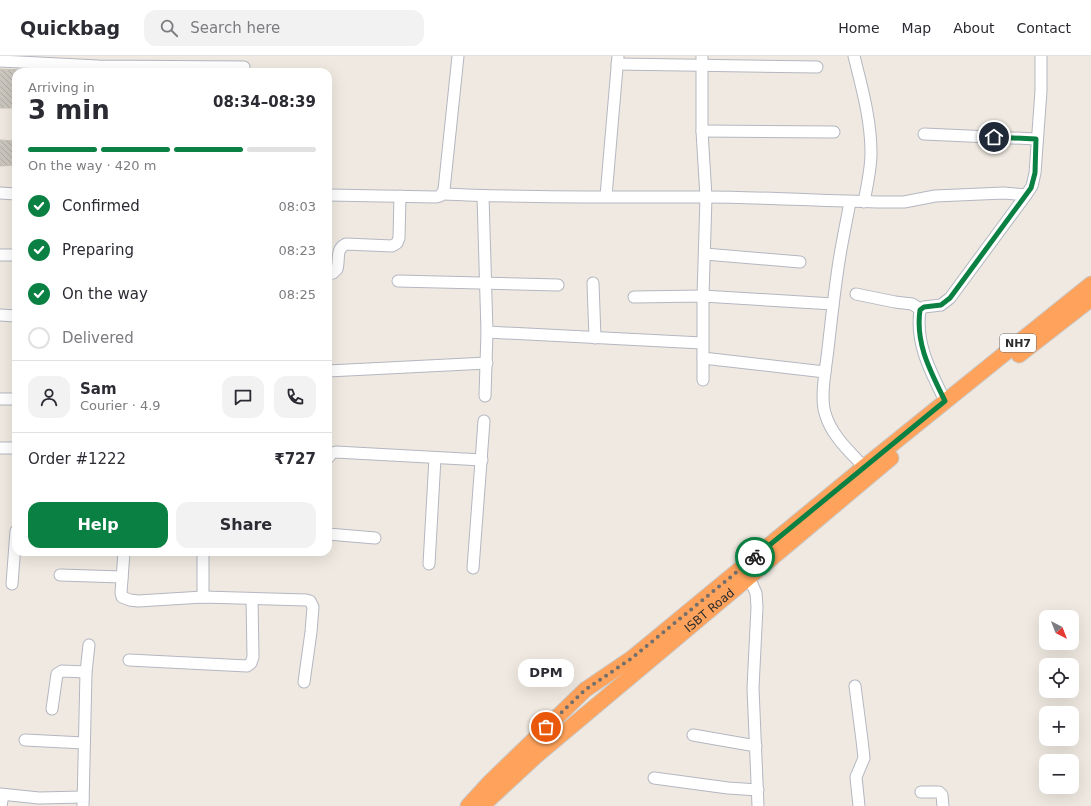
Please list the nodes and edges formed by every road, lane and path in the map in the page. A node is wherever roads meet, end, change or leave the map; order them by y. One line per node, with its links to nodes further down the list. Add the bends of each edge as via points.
1 (458, 56): 18 (street)
2 (854, 56): 26 (street, via 862,85 870,135 871,155)
3 (1041, 56): 15 (street, via 1041,91)
4 (617, 60): 5 (street); 23 (street)
5 (702, 60): 9 (street); 12 (street)
6 (0, 61): 8 (street)
7 (244, 65): 11 (street)
8 (35, 67): 10 (street)
9 (817, 67)
10 (66, 68)
11 (156, 68)
12 (702, 131): 13 (street); 24 (street)
13 (834, 132)
14 (924, 134): 15 (street)
15 (1036, 139): 20 (street, via 1034,178)
16 (0, 193): 17 (street)
17 (12, 194)
18 (442, 194): 21 (street, via 436,197); 22 (street)
19 (332, 195): 21 (street)
20 (1026, 195): 26 (street, via 1004,193 935,196 904,202); 42 (street, via 950,298 941,305)
21 (400, 196): 31 (street, via 399,238 396,244 346,244 338,250 337,270)
22 (483, 196): 23 (street); 34 (street)
23 (606, 196): 24 (street)
24 (706, 197): 25 (street); 27 (street)
25 (850, 202): 26 (street); 41 (street)
26 (864, 202)
27 (705, 254): 30 (street); 38 (street)
28 (0, 255): 29 (street)
29 (12, 255)
30 (800, 262)
31 (332, 273)
32 (398, 281): 34 (street)
33 (593, 283): 46 (street)
34 (485, 284): 36 (street); 45 (street)
35 (1091, 284): 56 (highway, NH7)
36 (558, 285)
37 (856, 294): 42 (street, via 912,304)
38 (703, 296): 39 (street); 41 (street); 47 (street)
39 (634, 297)
40 (1091, 299): 58 (highway, ISBT Road / NH7, via 949,410)
41 (833, 304): 51 (street)
42 (920, 309): 56 (street, via 918,326 921,348)
43 (0, 315): 44 (street)
44 (12, 316)
45 (487, 332): 46 (street); 49 (street)
46 (595, 338): 47 (street)
47 (702, 343): 48 (street)
48 (703, 358): 51 (street); 52 (street)
49 (487, 363): 50 (street); 53 (street)
50 (332, 371)
51 (825, 372): 64 (street, via 823,404 827,419 844,446)
52 (703, 380)
53 (485, 396)
54 (0, 398): 55 (street)
55 (12, 399)
56 (945, 401): 58 (highway, NH7)
57 (484, 421): 63 (street)
58 (913, 433): 64 (highway, NH7); 72 (highway, ISBT Road / NH7)
59 (0, 448): 60 (street)
60 (12, 448)
61 (332, 454): 62 (street, via 336,452)
62 (435, 458): 63 (street); 70 (street)
63 (482, 460): 71 (street)
64 (864, 467): 72 (highway, NH7)
65 (332, 534): 66 (street)
66 (375, 538)
67 (14, 556): 75 (street)
68 (124, 556): 74 (street)
69 (203, 556): 76 (street)
70 (429, 564)
71 (473, 568)
72 (746, 572): 87 (street, via 756,594 757,607 754,688); 88 (highway, ISBT Road / NH7)
73 (60, 576): 74 (street)
74 (122, 576): 76 (street, via 122,597 130,600)
75 (12, 584)
76 (203, 597): 77 (street)
77 (252, 599): 79 (street, via 253,657 247,666); 81 (street, via 306,600 312,604)
78 (89, 645): 80 (street)
79 (129, 660)
80 (86, 672): 83 (street, via 62,671 58,674); 86 (street)
81 (304, 682)
82 (854, 686): 98 (street, via 864,758 856,777)
83 (52, 709)
84 (693, 735): 87 (street)
85 (25, 740): 86 (street)
86 (84, 743): 94 (street)
87 (756, 746): 90 (street)
88 (532, 751): 95 (highway, NH7, via 489,783); 96 (highway, ISBT Road / NH7)
89 (654, 778): 90 (street)
90 (758, 790): 97 (street)
91 (921, 792): 99 (street, via 939,792)
92 (2, 798): 93 (street)
93 (39, 802): 94 (street)
94 (83, 802)
95 (468, 806)
96 (482, 806)
97 (758, 806)
98 (859, 806)
99 (943, 806)

